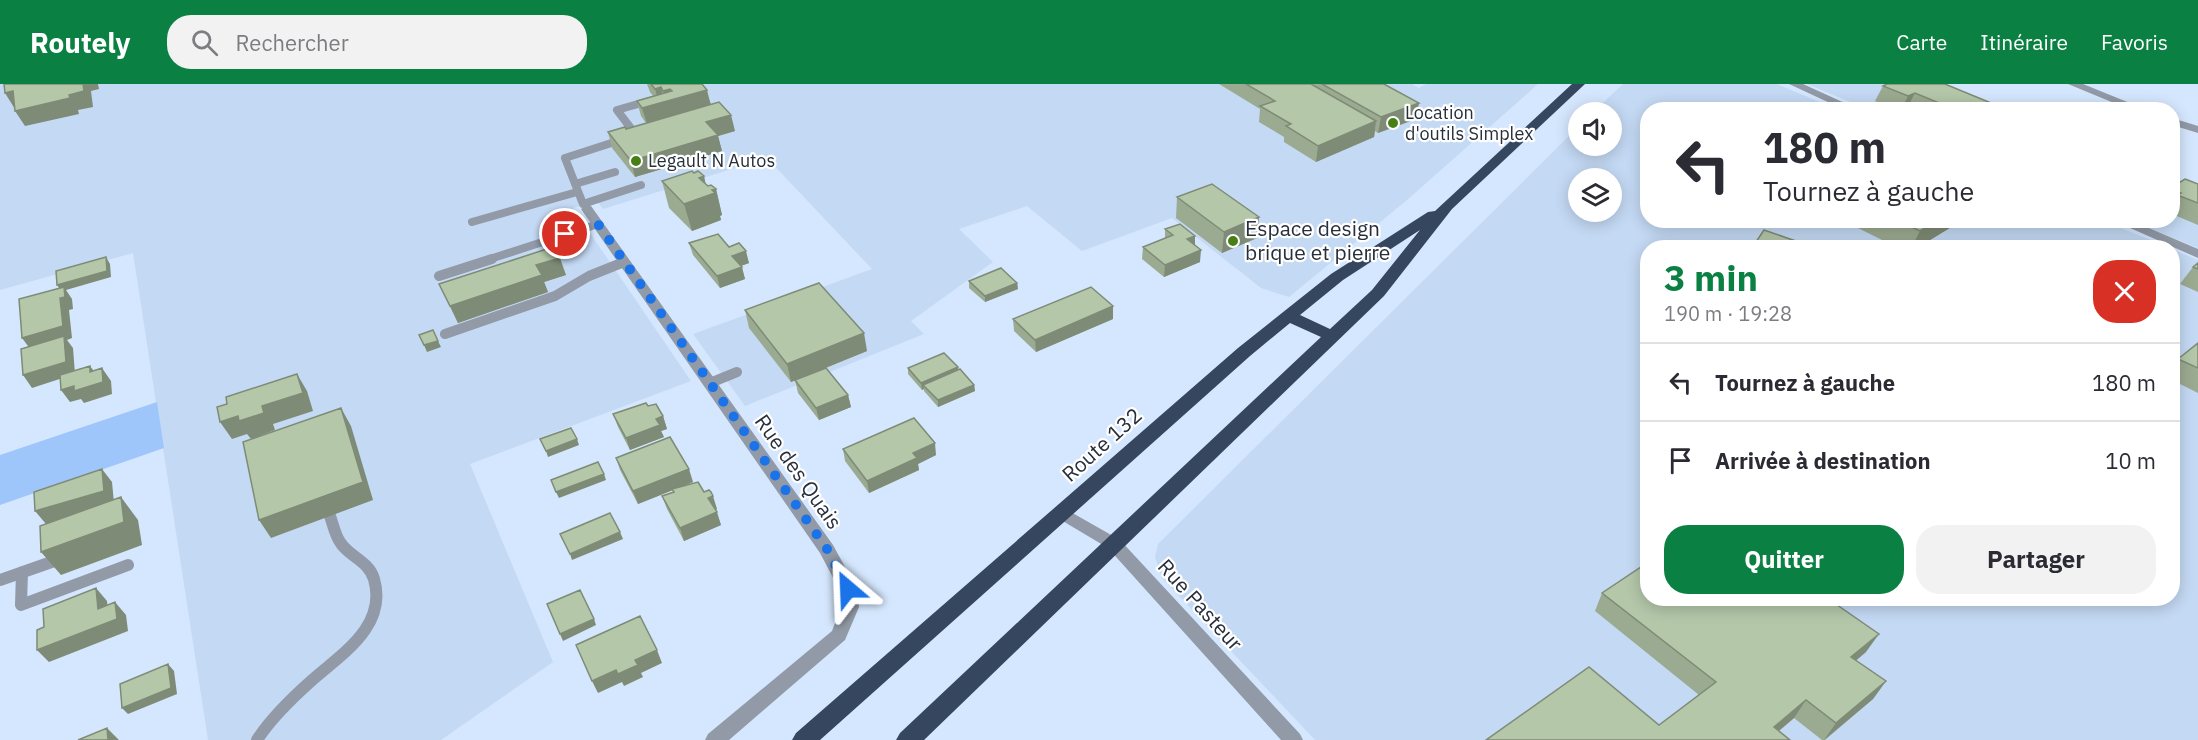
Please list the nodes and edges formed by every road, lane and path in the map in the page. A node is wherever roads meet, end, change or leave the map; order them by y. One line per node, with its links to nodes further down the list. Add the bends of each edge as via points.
1 (1579, 84): 12 (highway, Route 132)
2 (1794, 84): 5 (street)
3 (2073, 84): 6 (street)
4 (655, 99): 11 (lane, via 617,110 636,135 566,158)
5 (1836, 102)
6 (2121, 102)
7 (2180, 123): 8 (street)
8 (2198, 130)
9 (615, 172): 11 (lane)
10 (641, 185): 11 (lane, via 584,204)
11 (576, 188): 14 (lane)
12 (1447, 206): 22 (highway, Route 132, via 1346,271); 24 (highway, Route 132, via 1378,293)
13 (587, 209): 15 (street, Rue des Quais)
14 (472, 222)
15 (598, 224): 20 (street, Rue des Quais); 21 (lane)
16 (2137, 228): 17 (street)
17 (2165, 240)
18 (2180, 246): 19 (street)
19 (2198, 254)
20 (624, 262): 23 (lane, via 555,296); 26 (street, Rue des Quais)
21 (439, 276)
22 (1288, 316): 24 (highway); 27 (highway, Route 132)
23 (445, 334)
24 (1332, 336): 29 (highway, Route 132)
25 (737, 372): 26 (lane)
26 (710, 383): 35 (street, Rue des Quais, via 838,566 848,589 850,607 840,635)
27 (1062, 513): 29 (street, Rue Pasteur); 36 (highway, Route 132)
28 (330, 516): 34 (lane, via 340,543 374,577 377,601 369,624 355,644 310,682)
29 (1113, 544): 37 (highway, Route 132); 38 (street, Rue Pasteur)
30 (60, 559): 32 (lane)
31 (128, 565): 32 (lane, via 21,605)
32 (22, 572): 33 (lane)
33 (0, 580)
34 (257, 740)
35 (715, 740)
36 (804, 740)
37 (908, 740)
38 (1293, 740)

